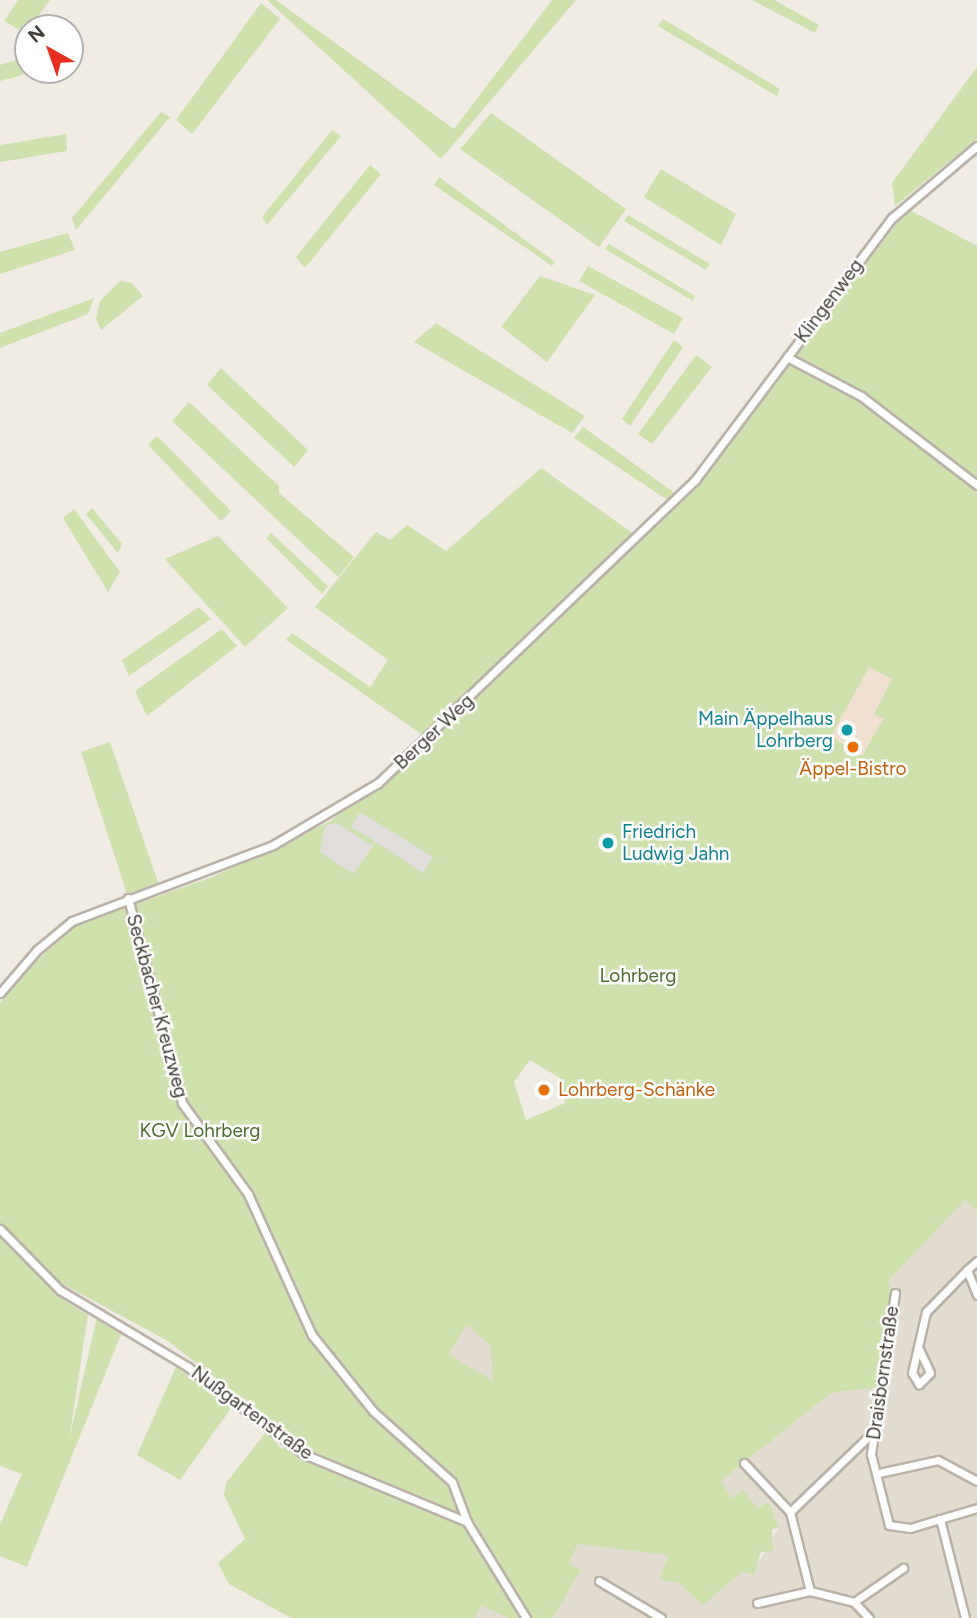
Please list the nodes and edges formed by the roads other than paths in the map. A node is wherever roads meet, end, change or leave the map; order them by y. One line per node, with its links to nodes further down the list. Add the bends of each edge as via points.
1 (977, 146): 2 (street, Klingenweg, via 892,218)
2 (787, 357): 3 (street, Klingenweg, via 861,396); 4 (street, Berger Weg, via 695,480 378,783 273,845)
3 (977, 485)
4 (128, 898): 5 (street, Berger Weg, via 72,921); 21 (street, Seckbacher Kreuzweg, via 182,1103 248,1194 312,1335 373,1411 462,1496)
5 (0, 993)
6 (0, 1229): 21 (street, Nußgartenstraße, via 60,1290 188,1367 304,1454)
7 (977, 1261): 8 (street)
8 (967, 1270): 10 (street); 11 (street, via 929,1306)
9 (895, 1293): 12 (street, Draisbornstraße)
10 (977, 1295)
11 (919, 1349)
12 (872, 1433): 13 (street); 14 (street, Draisbornstraße)
13 (851, 1452): 14 (street); 19 (street)
14 (872, 1454): 16 (street, Draisbornstraße)
15 (744, 1462): 19 (street)
16 (879, 1473): 17 (street, via 938,1460); 20 (street, Draisbornstraße, via 891,1528)
17 (977, 1481)
18 (977, 1508): 20 (street, Draisbornstraße)
19 (790, 1512): 24 (street)
20 (940, 1519): 30 (street)
21 (467, 1522): 27 (street)
22 (904, 1568): 25 (street)
23 (599, 1581): 28 (street)
24 (810, 1591): 25 (street); 26 (street)
25 (855, 1602): 29 (street)
26 (757, 1603)
27 (526, 1618)
28 (661, 1618)
29 (869, 1618)
30 (965, 1618)

